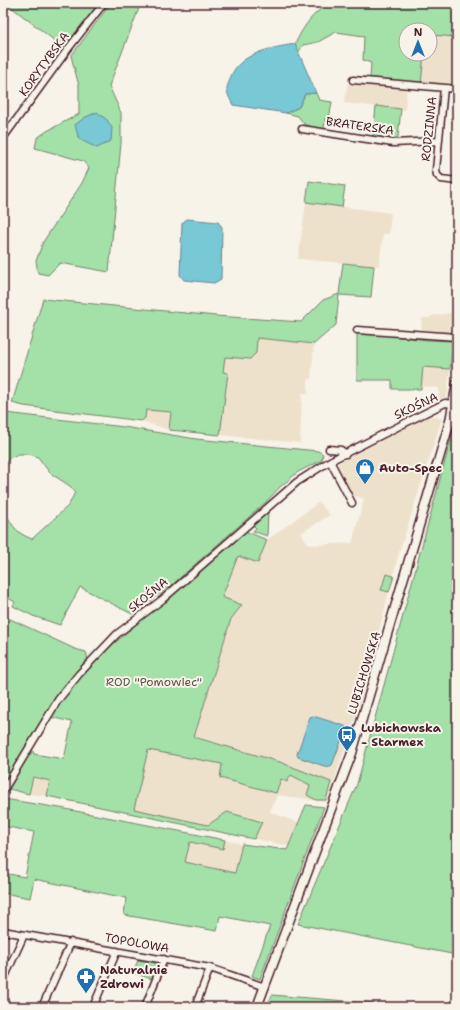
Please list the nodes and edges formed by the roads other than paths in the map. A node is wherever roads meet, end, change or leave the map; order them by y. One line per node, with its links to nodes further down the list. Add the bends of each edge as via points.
1 (104, 3): 6 (street, KORYTYBSKA)
2 (353, 80): 3 (street)
3 (444, 88): 4 (street); 7 (street, RODZINNA)
4 (457, 89)
5 (302, 129): 7 (street, BRATERSKA, via 393,143)
6 (3, 138)
7 (438, 141): 8 (street, RODZINNA, via 437,175 441,179)
8 (457, 181)
9 (357, 330): 10 (street)
10 (457, 337)
11 (457, 383): 12 (street, LUBICHOWSKA)
12 (454, 404): 14 (street, SKOŚNA, via 445,403); 25 (street, LUBICHOWSKA, via 352,753)
13 (329, 449): 14 (street, via 341,450)
14 (346, 454): 15 (street, SKOŚNA)
15 (330, 461): 16 (street); 17 (street, SKOŚNA, via 297,482 162,599 115,636 58,700)
16 (352, 503)
17 (3, 791)
18 (3, 931): 19 (street, TOPOLOWA)
19 (24, 935): 20 (street, TOPOLOWA); 24 (street)
20 (71, 942): 21 (street, TOPOLOWA); 26 (street)
21 (117, 951): 22 (street, TOPOLOWA); 27 (street)
22 (164, 959): 23 (street, TOPOLOWA); 28 (street)
23 (210, 968): 25 (street, TOPOLOWA); 29 (street)
24 (3, 981)
25 (265, 987): 30 (street, LUBICHOWSKA)
26 (42, 1007)
27 (93, 1007)
28 (145, 1007)
29 (195, 1007)
30 (257, 1007)

